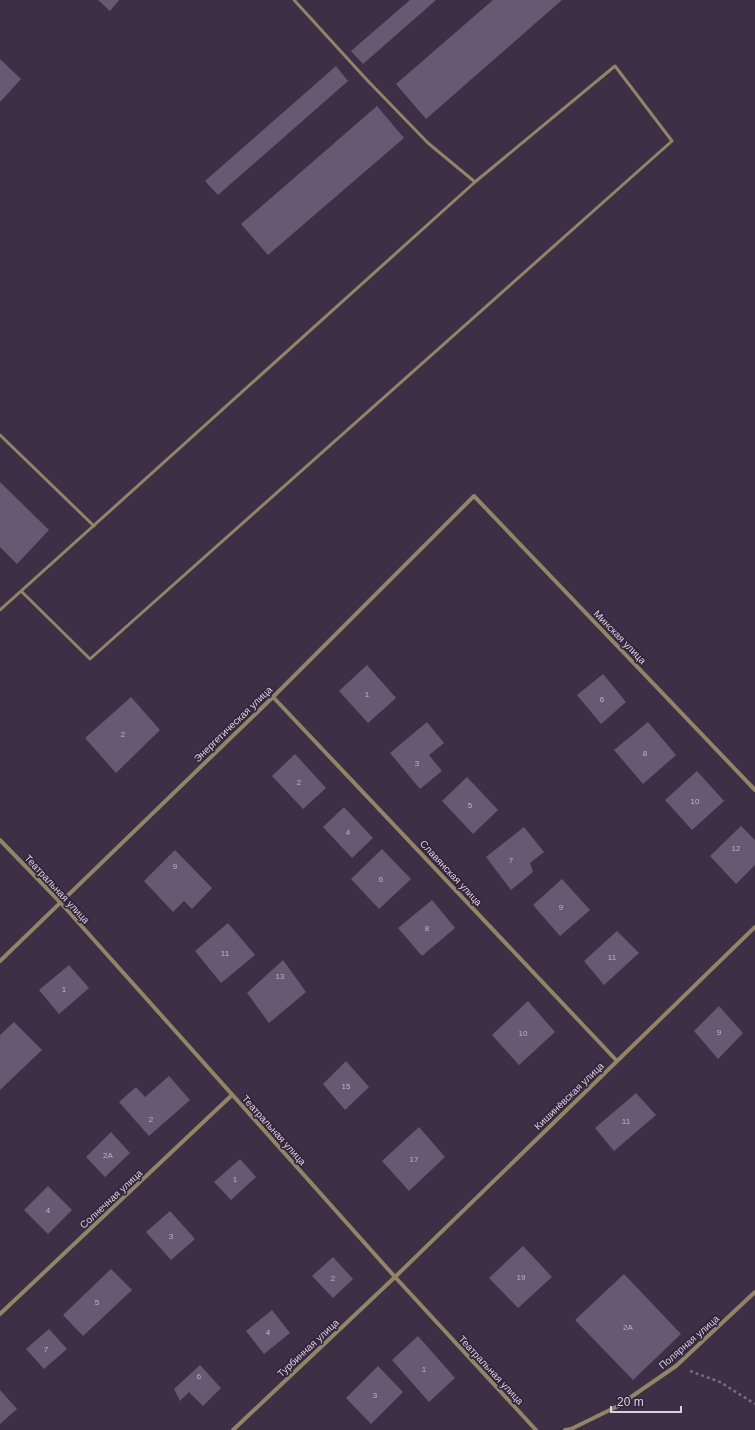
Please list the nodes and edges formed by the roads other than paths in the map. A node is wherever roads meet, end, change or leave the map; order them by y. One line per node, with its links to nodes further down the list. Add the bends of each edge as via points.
1 (294, 0): 2 (lane, via 428,143)
2 (475, 182): 5 (lane); 6 (lane, via 615,66 672,141 90,659)
3 (0, 435): 5 (lane)
4 (474, 496): 8 (street, Энергетическая улица); 9 (street, Минская улица)
5 (94, 526): 6 (lane)
6 (21, 591): 7 (lane)
7 (0, 610)
8 (273, 697): 11 (street, Энергетическая улица); 14 (street, Славянская улица)
9 (755, 790)
10 (0, 840): 11 (street, Театральная улица)
11 (61, 903): 13 (street, Энергетическая улица); 15 (street, Театральная улица)
12 (755, 927): 14 (street, Кишинёвская улица)
13 (0, 961)
14 (617, 1061): 16 (street, Кишинёвская улица)
15 (232, 1095): 16 (street, Театральная улица); 18 (street, Солнечная улица)
16 (395, 1277): 19 (street, Турбинная улица); 20 (street, Театральная улица)
17 (755, 1292): 21 (street, Полярная улица, via 676,1366 618,1406)
18 (0, 1314)
19 (233, 1430)
20 (536, 1430)
21 (565, 1430)

